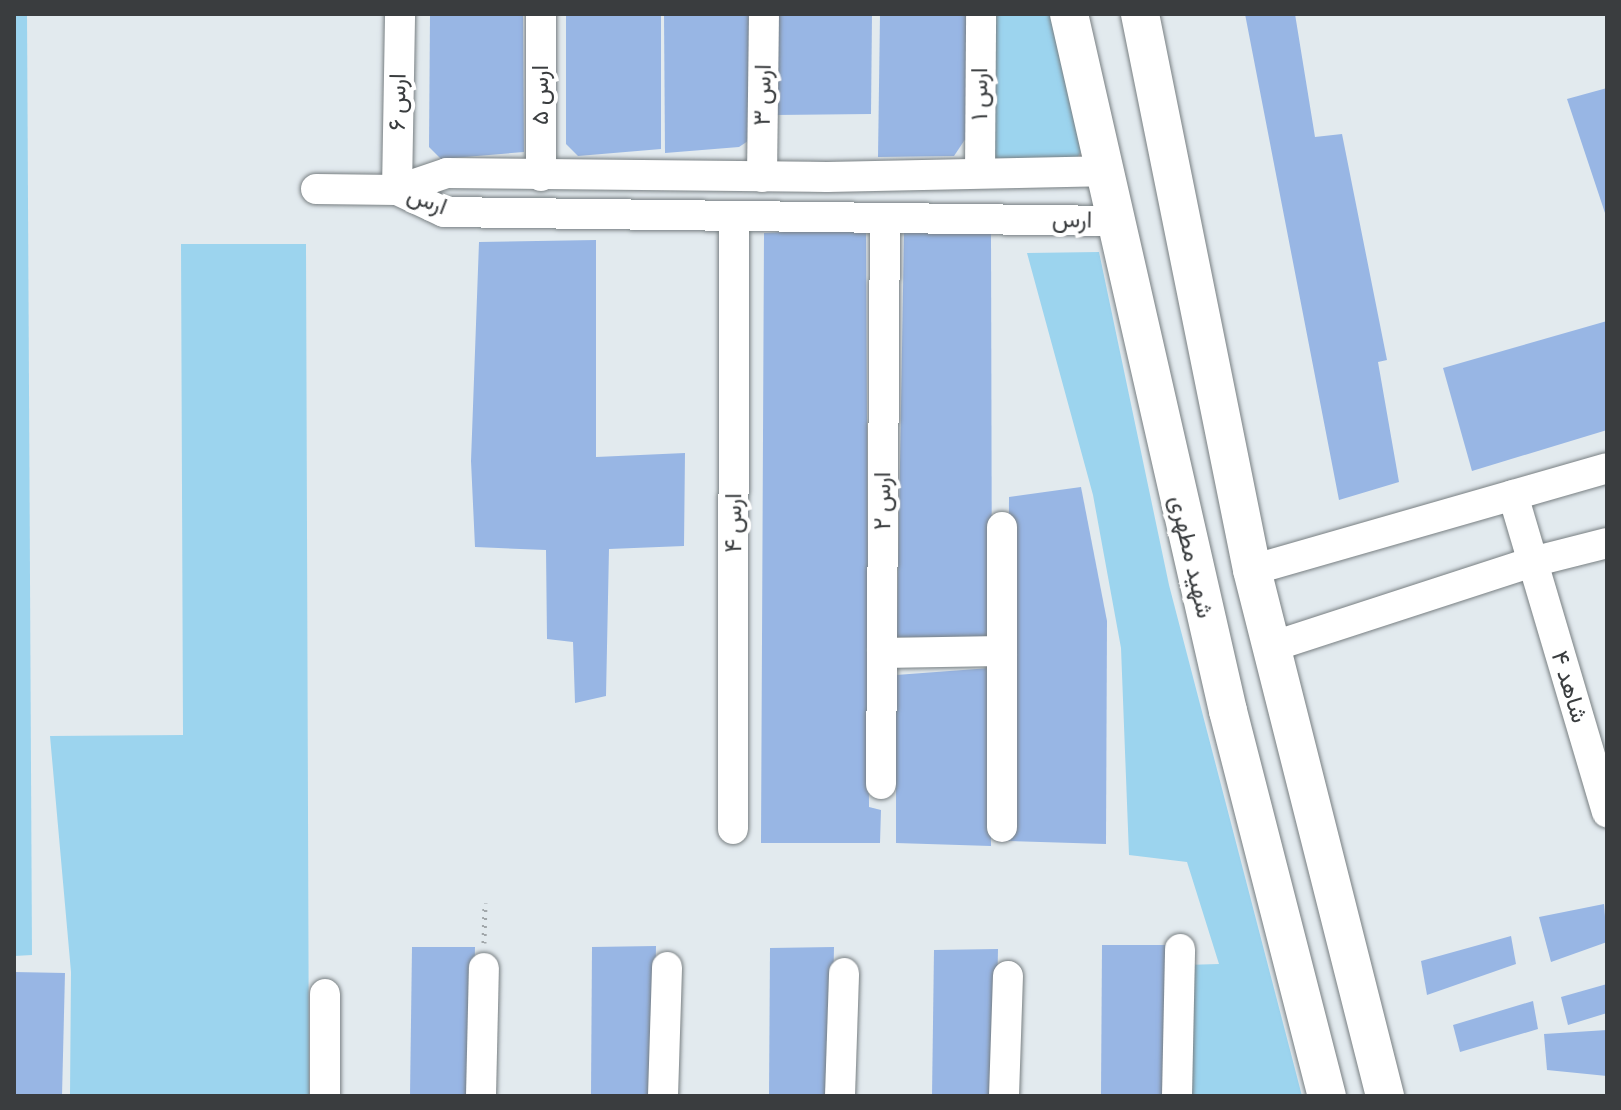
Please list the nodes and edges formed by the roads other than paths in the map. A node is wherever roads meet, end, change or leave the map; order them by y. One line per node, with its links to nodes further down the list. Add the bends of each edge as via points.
1 (400, 14): 15 (street, ارس ۶)
2 (541, 14): 10 (street, ارس ۵)
3 (764, 14): 12 (street, ارس ۳)
4 (981, 14): 9 (street, ارس ۱)
5 (1069, 14): 7 (main road, شهید مطهری)
6 (1140, 14): 27 (main road)
7 (1102, 171): 8 (street, ارس); 21 (main road, شهید مطهری)
8 (1039, 172): 9 (street, ارس); 20 (street, via 1053,188 1054,209)
9 (980, 173): 13 (street, ارس)
10 (541, 176): 11 (street, ارس); 15 (street, ارس, via 447,173)
11 (658, 176): 12 (street, ارس); 16 (street)
12 (762, 177): 13 (street, ارس)
13 (827, 177): 18 (street)
14 (316, 189): 15 (street)
15 (397, 190): 16 (street, ارس, via 444,212)
16 (656, 216): 17 (street, ارس)
17 (734, 217): 18 (street, ارس); 34 (street, ارس ۴)
18 (827, 218): 19 (street, ارس)
19 (885, 218): 20 (street, ارس); 30 (street, ارس ۲)
20 (1047, 220): 21 (street, ارس)
21 (1116, 221): 47 (main road, شهید مطهری, via 1228,711)
22 (1607, 468): 23 (street)
23 (1513, 495): 26 (street, شاهد ۴); 27 (street)
24 (1002, 527): 29 (street)
25 (1607, 543): 26 (street)
26 (1532, 562): 28 (street); 32 (street, شاهد ۴)
27 (1252, 570): 28 (main road)
28 (1271, 647): 48 (main road)
29 (1002, 651): 30 (street); 33 (street)
30 (882, 653): 31 (street, ارس ۲)
31 (881, 784)
32 (1607, 812)
33 (1002, 827)
34 (733, 829)
35 (1180, 949): 46 (street)
36 (667, 967): 43 (street)
37 (484, 968): 42 (street)
38 (844, 973): 44 (street)
39 (1008, 976): 45 (street)
40 (325, 994): 41 (street)
41 (325, 1096)
42 (481, 1096)
43 (663, 1096)
44 (840, 1096)
45 (1004, 1096)
46 (1177, 1096)
47 (1327, 1096)
48 (1385, 1096)

